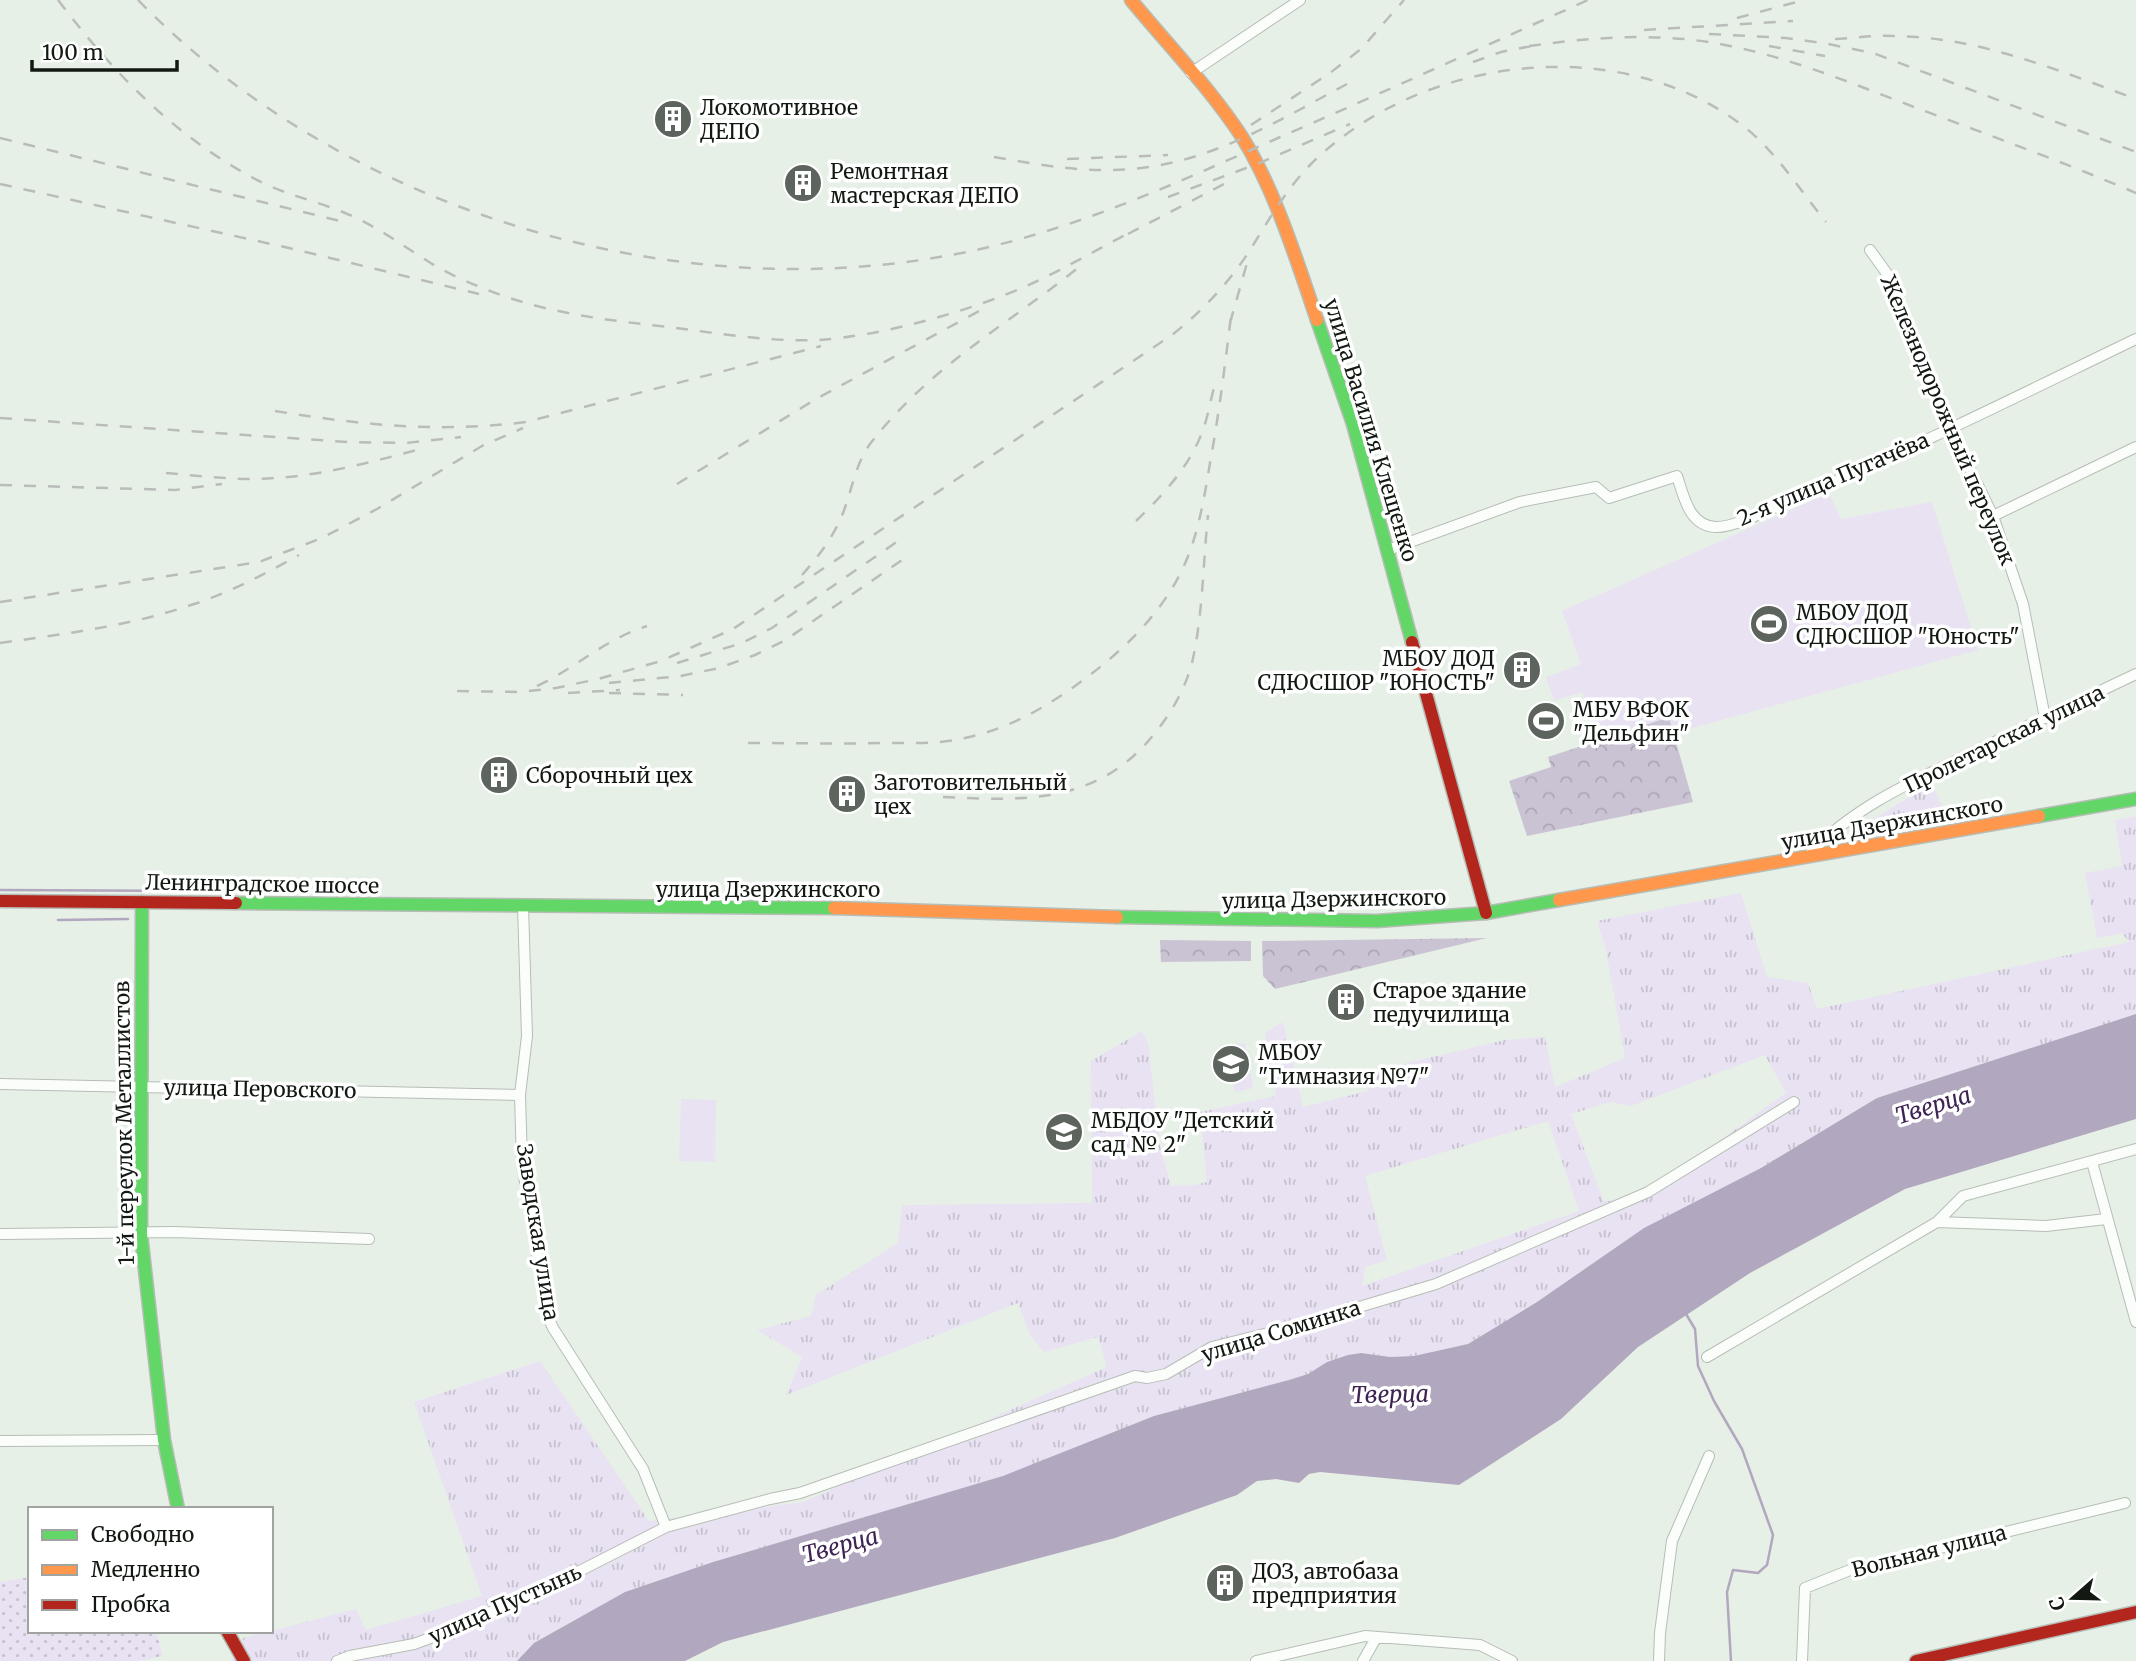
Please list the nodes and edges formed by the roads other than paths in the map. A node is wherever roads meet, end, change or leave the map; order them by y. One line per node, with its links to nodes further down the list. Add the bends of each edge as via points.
1 (1131, 0): 3 (main road, улица Василия Клещенко)
2 (1300, 0): 3 (street)
3 (1192, 73): 9 (main road, улица Василия Клещенко, via 1255,160 1294,252 1353,424)
4 (1871, 250): 6 (street, Железнодорожный переулок, via 1888,275)
5 (2136, 339): 6 (street, 2-я улица Пугачёва)
6 (1950, 428): 8 (street, Железнодорожный переулок); 9 (street, 2-я улица Пугачёва, via 1828,485 1717,527 1697,521 1677,476 1609,498 1596,487 1520,502)
7 (2136, 447): 8 (street)
8 (1993, 516): 11 (street, Железнодорожный переулок, via 2023,604)
9 (1388, 550): 17 (main road, улица Василия Клещенко)
10 (2136, 674): 11 (street, Пролетарская улица)
11 (2045, 718): 13 (street, Пролетарская улица, via 1857,813)
12 (2136, 799): 13 (main road, улица Дзержинского)
13 (1807, 857): 17 (main road, улица Дзержинского)
14 (0, 901): 15 (main road, Ленинградское шоссе)
15 (142, 902): 16 (main road, Ленинградское шоссе); 19 (main road, 1-й переулок Металлистов)
16 (523, 906): 17 (main road, улица Дзержинского, via 893,909 1255,920 1410,920); 20 (street, Заводская улица, via 527,1036)
17 (1486, 913)
18 (0, 1084): 19 (street, улица Перовского)
19 (142, 1086): 20 (street, улица Перовского); 27 (main road, 1-й переулок Металлистов)
20 (520, 1095): 36 (street, Заводская улица, via 522,1164 547,1315 643,1469)
21 (1794, 1102): 36 (street, улица Соминка, via 1648,1192 1436,1284 1212,1348 1166,1374 1135,1377 800,1493)
22 (2136, 1149): 23 (street)
23 (2092, 1161): 24 (street); 25 (street, via 1963,1196)
24 (2106, 1219): 25 (street, via 2046,1226); 29 (street)
25 (1937, 1222): 30 (street)
26 (0, 1234): 27 (street)
27 (141, 1234): 28 (street); 31 (main road, 1-й переулок Металлистов)
28 (369, 1239)
29 (2136, 1322)
30 (1707, 1357)
31 (164, 1440): 32 (street); 35 (main road, 1-й переулок Металлистов)
32 (0, 1441)
33 (1709, 1457): 45 (street, via 1672,1541)
34 (2125, 1503): 46 (street, Вольная улица, via 1850,1570 1805,1588)
35 (178, 1507)
36 (666, 1527): 41 (street, улица Пустынь, via 442,1634)
37 (2136, 1612): 47 (main road)
38 (229, 1633): 40 (main road)
39 (1376, 1638): 42 (street, via 1365,1636); 43 (street); 44 (street, via 1480,1645)
40 (244, 1661)
41 (337, 1661)
42 (1256, 1661)
43 (1363, 1661)
44 (1512, 1661)
45 (1659, 1661)
46 (1802, 1661)
47 (1916, 1661)

